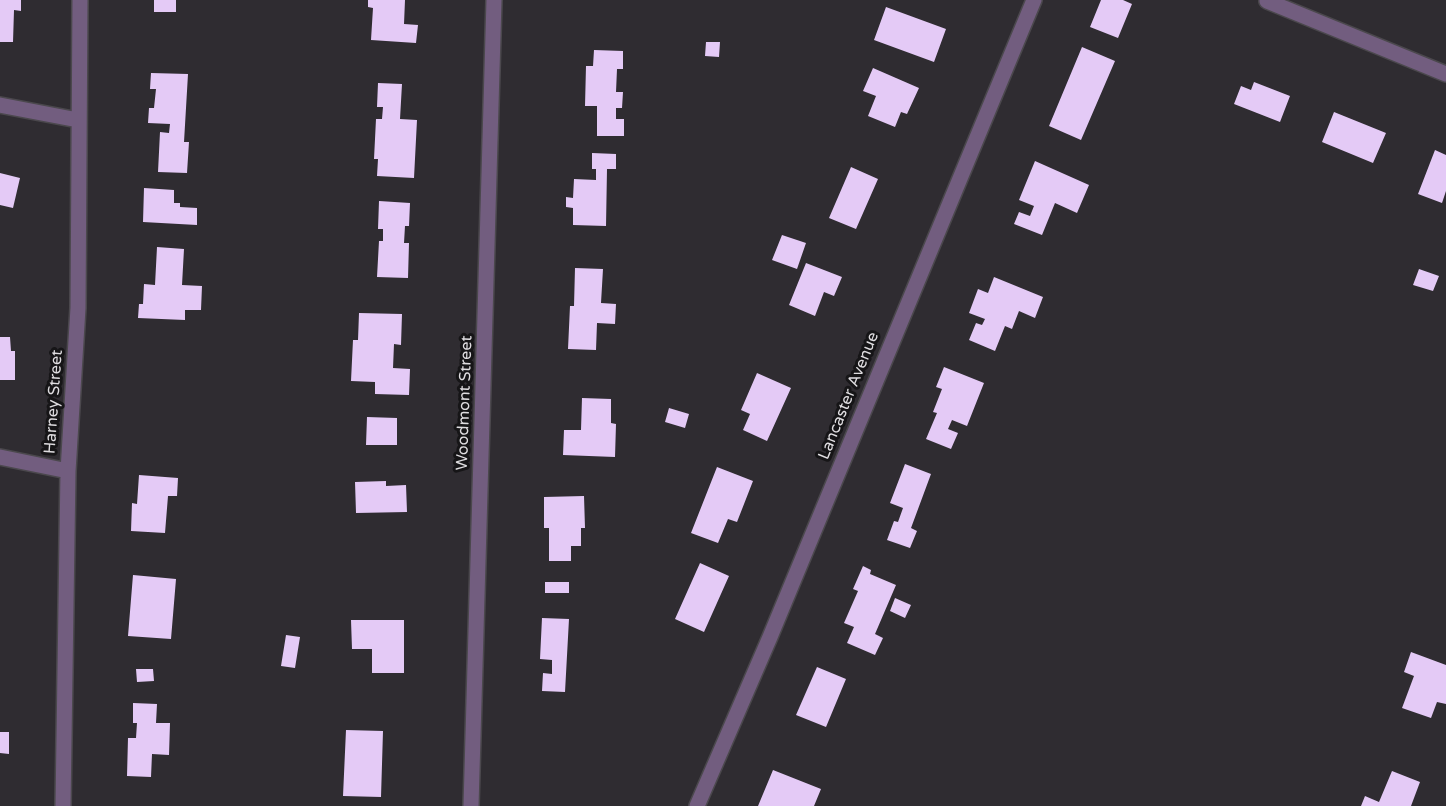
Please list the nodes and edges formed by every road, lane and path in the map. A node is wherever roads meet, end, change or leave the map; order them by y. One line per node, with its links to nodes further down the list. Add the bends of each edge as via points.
1 (80, 0): 7 (street, Harney Street)
2 (494, 0): 11 (street, Woodmont Street)
3 (1034, 0): 12 (street, Lancaster Avenue)
4 (1267, 1): 5 (street)
5 (1446, 74)
6 (0, 105): 7 (street)
7 (78, 120): 9 (street, Harney Street, via 78,308)
8 (0, 457): 9 (street)
9 (68, 471): 10 (street, Harney Street)
10 (63, 806)
11 (471, 806)
12 (697, 806)

